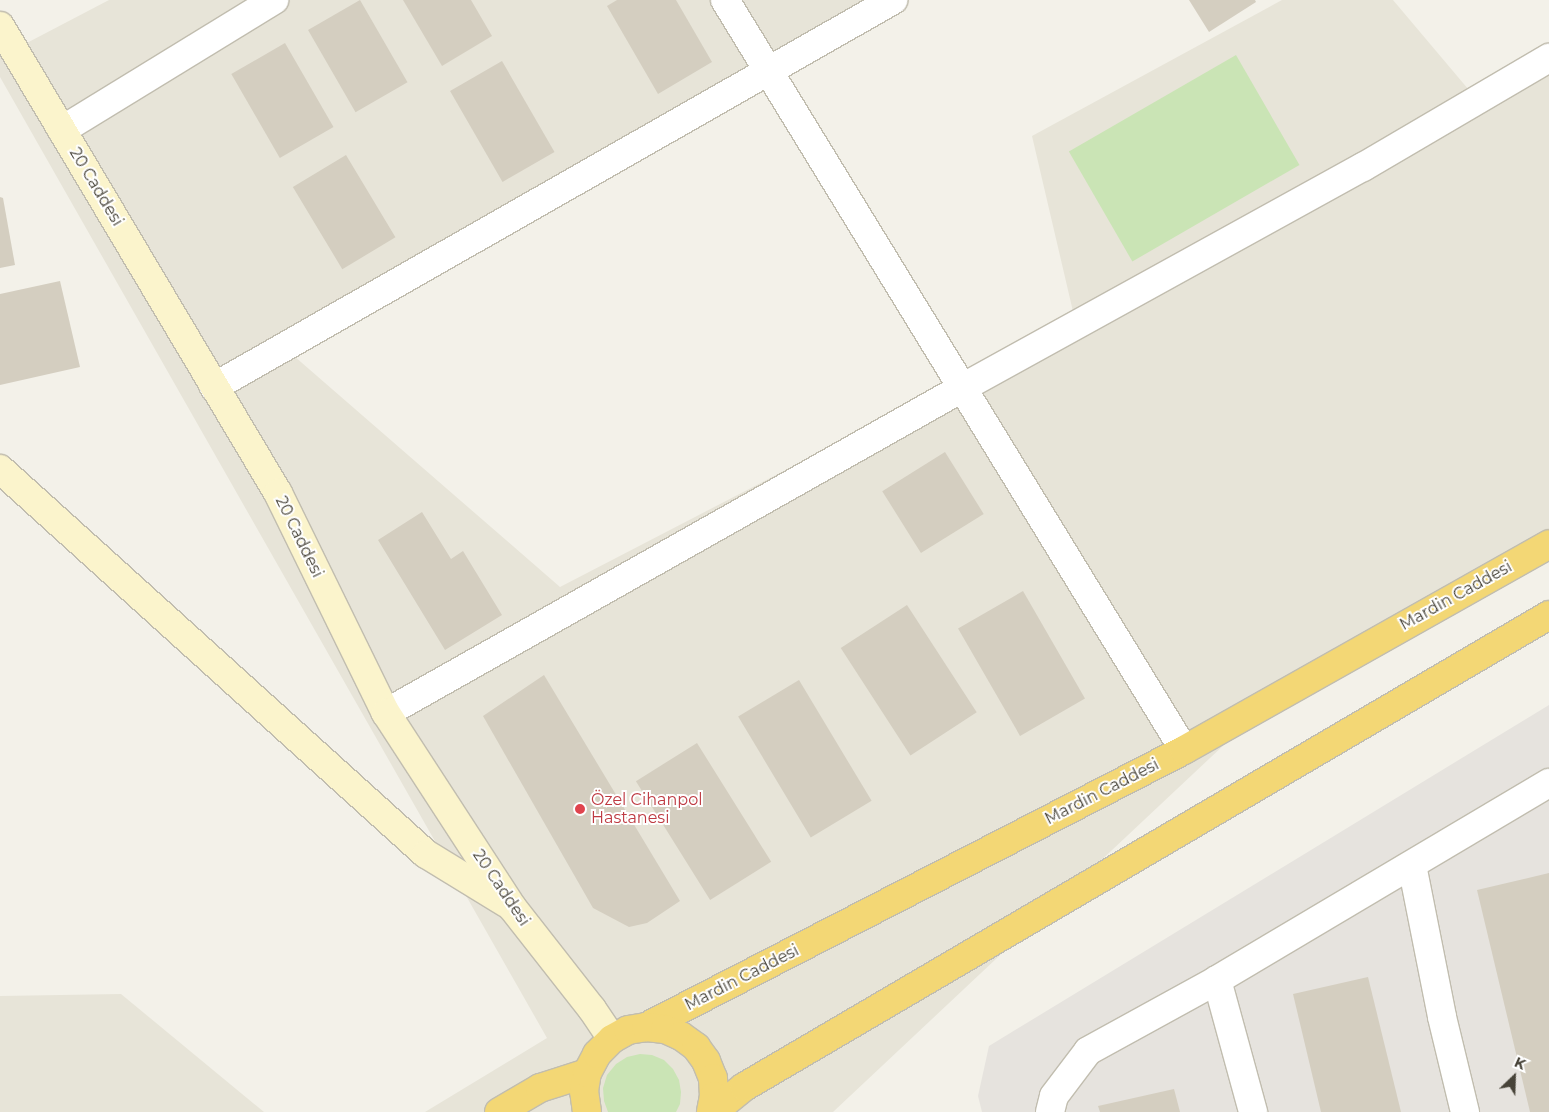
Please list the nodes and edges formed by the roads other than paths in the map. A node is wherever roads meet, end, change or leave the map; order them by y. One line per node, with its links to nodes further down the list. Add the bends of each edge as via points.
1 (274, 0): 8 (street)
2 (725, 0): 7 (street)
3 (894, 0): 7 (street)
4 (0, 26): 5 (street, 20 Caddesi)
5 (8, 58): 8 (street, 20 Caddesi)
6 (1549, 58): 10 (street, via 1363,166)
7 (769, 71): 9 (street); 10 (street)
8 (62, 130): 9 (street, 20 Caddesi)
9 (214, 387): 14 (street, 20 Caddesi, via 278,493)
10 (962, 388): 14 (street); 15 (street)
11 (0, 468): 18 (street, via 426,854)
12 (1549, 544): 15 (highway, Mardin Caddesi)
13 (1549, 615): 25 (highway, Mardin Caddesi, via 744,1087)
14 (386, 713): 18 (street, 20 Caddesi)
15 (1184, 750): 20 (highway, Mardin Caddesi)
16 (1549, 784): 17 (street)
17 (1412, 865): 19 (street); 28 (street, via 1442,1017)
18 (512, 906): 21 (street, 20 Caddesi)
19 (1217, 980): 26 (street, via 1088,1051 1054,1096); 27 (street)
20 (646, 1027): 21 (highway, Mardin Caddesi, via 628,1030); 25 (highway, Mardin Caddesi, via 664,1029 696,1047 713,1078)
21 (612, 1039): 22 (highway, Mardin Caddesi, via 596,1054)
22 (587, 1073): 23 (highway, via 540,1088); 24 (highway, Mardin Caddesi, via 584,1092)
23 (499, 1112)
24 (587, 1112)
25 (712, 1112)
26 (1050, 1112)
27 (1253, 1112)
28 (1465, 1112)

